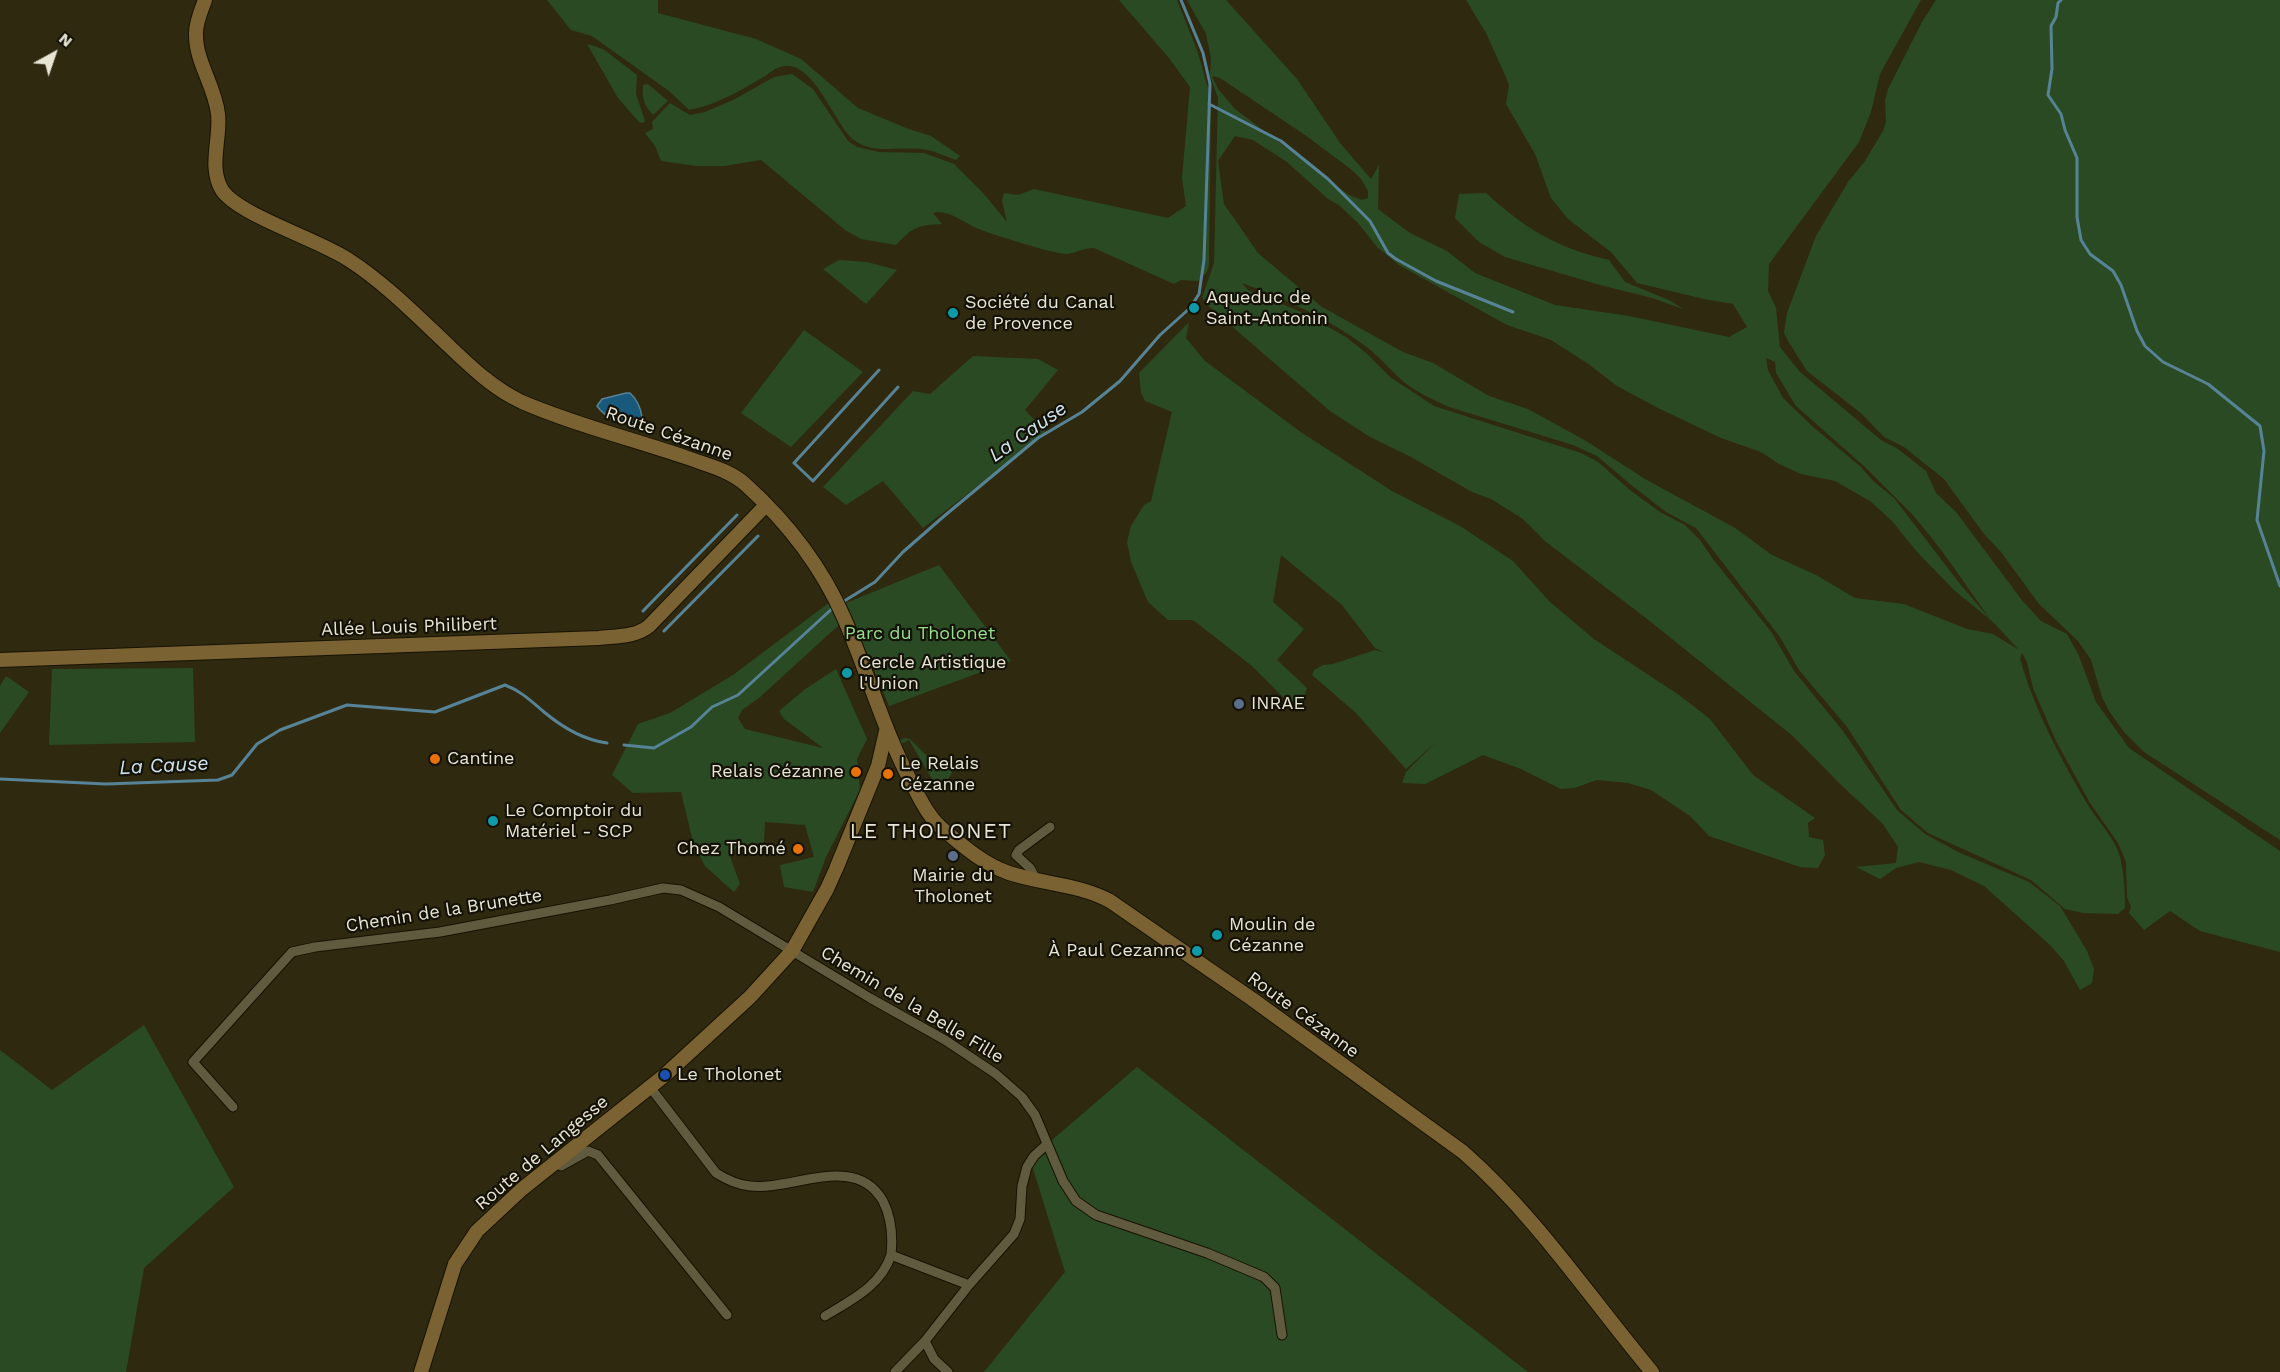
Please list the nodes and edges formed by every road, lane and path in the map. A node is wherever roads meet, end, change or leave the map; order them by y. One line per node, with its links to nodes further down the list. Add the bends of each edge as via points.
1 (205, 0): 2 (street, Route Cézanne, via 198,17 197,50 219,117 217,178 229,198 349,260 484,379 512,397 726,472)
2 (766, 505): 3 (street, Allée Louis Philibert, via 639,633 599,638); 4 (street, Route Cézanne, via 800,541 837,602)
3 (0, 660)
4 (886, 731): 6 (street, Route Cézanne, via 938,825 993,867); 7 (street, Route de Langesse, via 878,766 832,879)
5 (1050, 827): 6 (street, via 1016,855)
6 (1037, 881): 21 (street, Route Cézanne, via 1093,893 1110,901 1463,1152 1522,1211)
7 (792, 951): 8 (street, Route de Langesse, via 750,998); 9 (street, Chemin de la Brunette, via 719,908 670,888 440,932 292,952 193,1062); 10 (street, Chemin de la Belle Fille, via 996,1074 1029,1106)
8 (650, 1087): 11 (street, Route de Langesse); 12 (street, via 716,1173 731,1182 762,1186 850,1176 868,1184 887,1210 893,1238)
9 (233, 1107)
10 (1046, 1145): 13 (street, via 1027,1167 1018,1227); 16 (street, Chemin de la Belle Fille, via 1063,1181 1085,1209 1207,1253 1269,1281 1275,1288)
11 (556, 1162): 14 (street, via 561,1166 588,1151 598,1155); 18 (street, Route de Langesse, via 487,1221 462,1251 451,1274)
12 (891, 1255): 13 (street); 15 (street, via 875,1282)
13 (969, 1285): 17 (street)
14 (727, 1315)
15 (825, 1316)
16 (1282, 1335)
17 (925, 1341): 19 (street); 20 (street, via 929,1354)
18 (421, 1372)
19 (895, 1372)
20 (948, 1372)
21 (1652, 1372)

